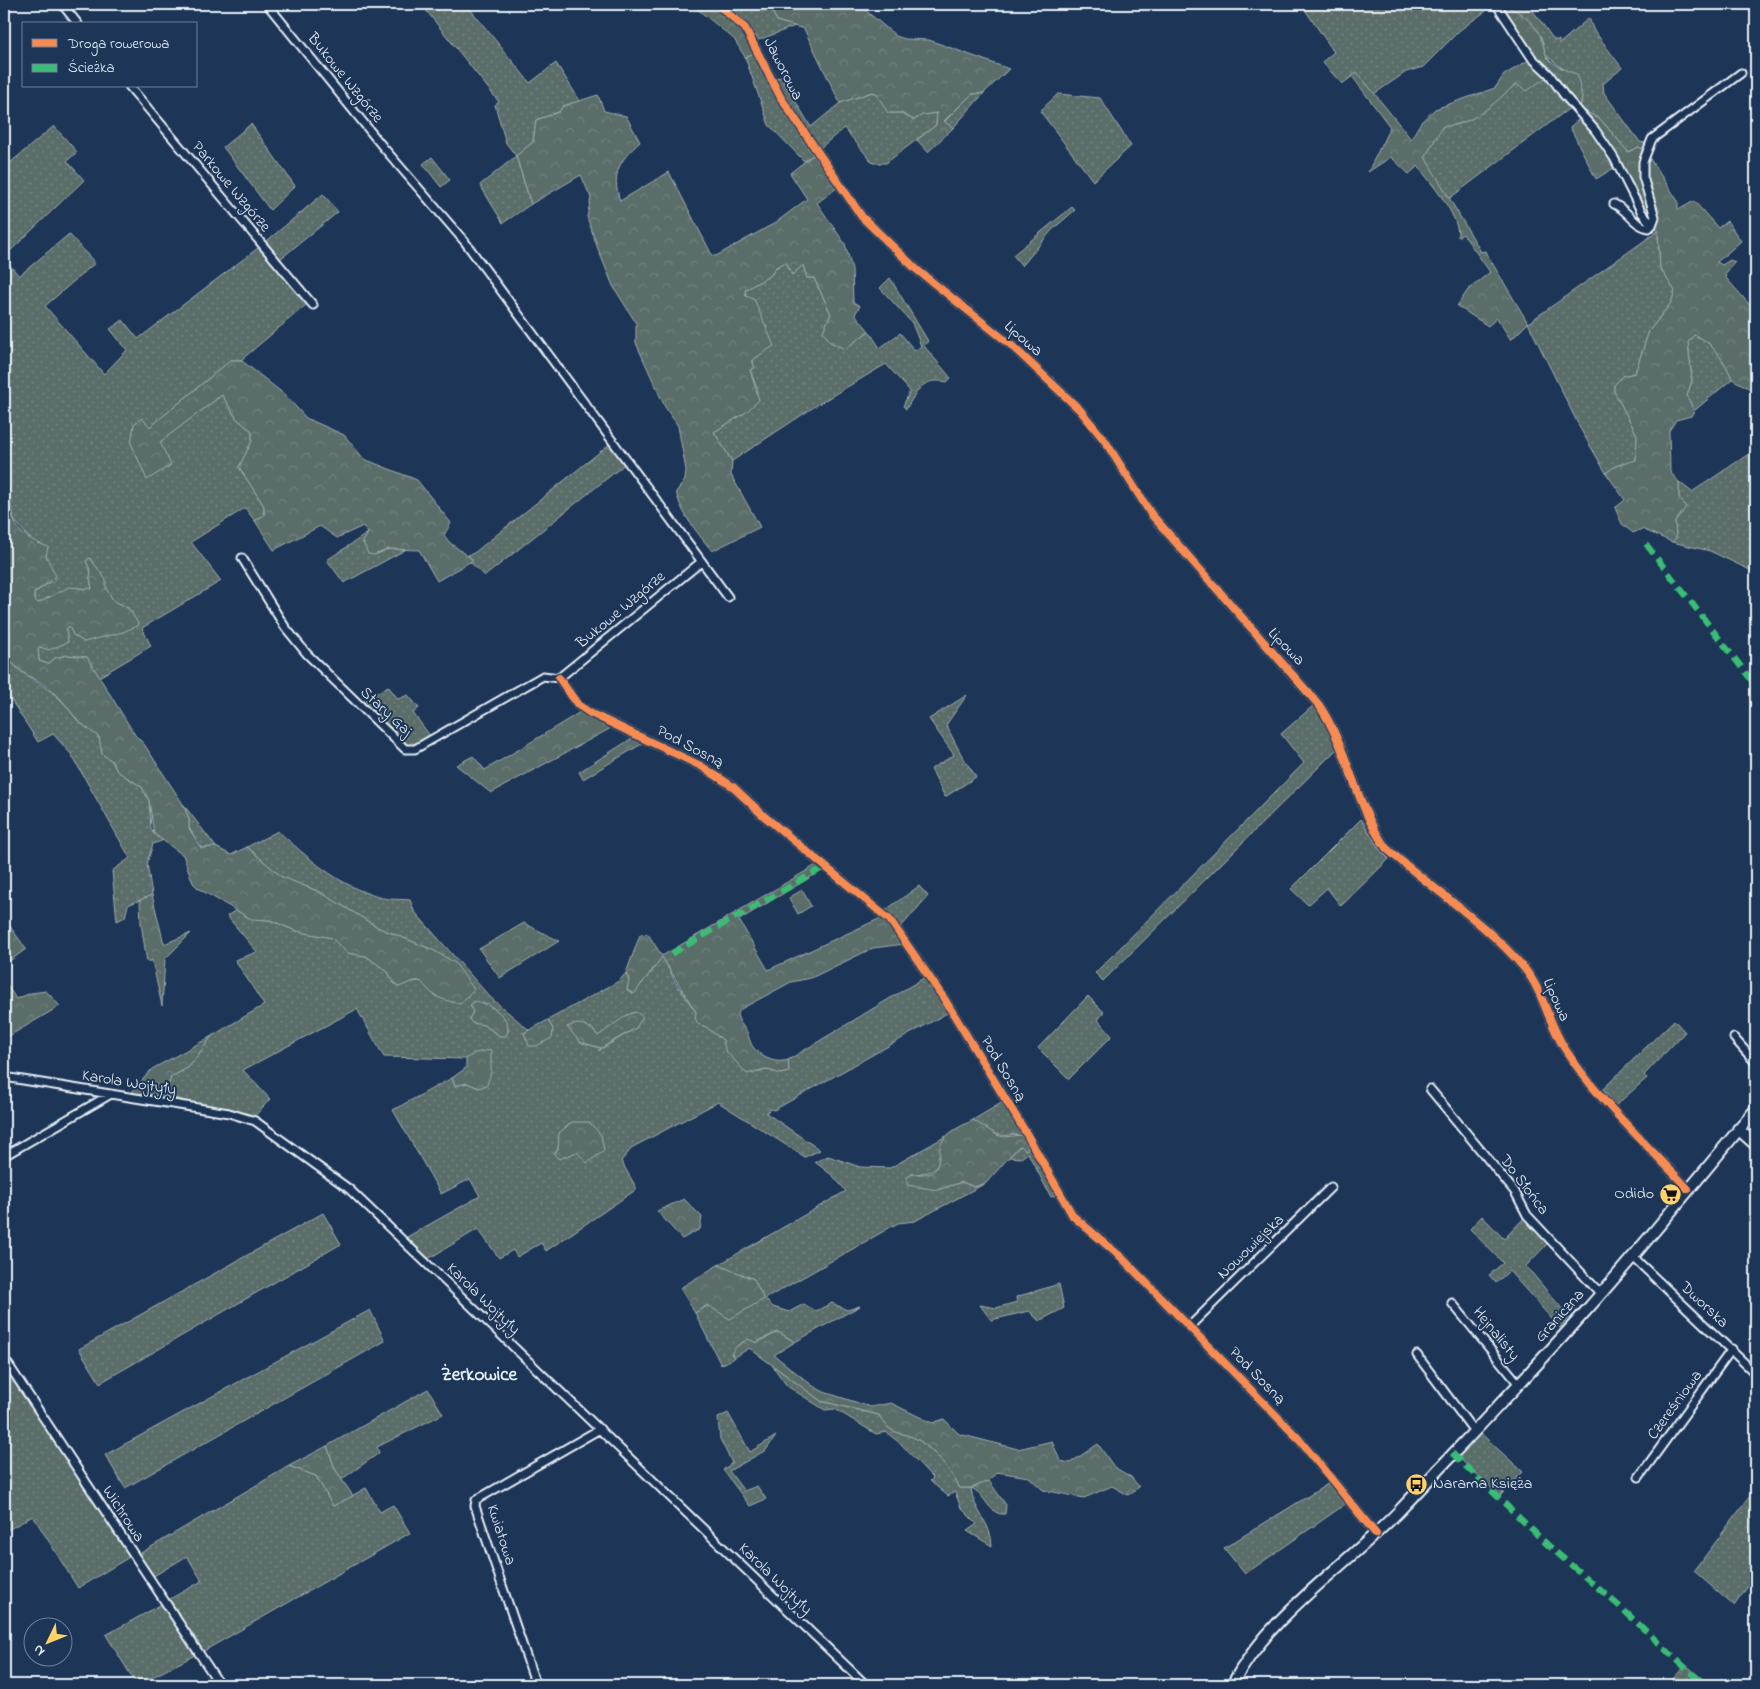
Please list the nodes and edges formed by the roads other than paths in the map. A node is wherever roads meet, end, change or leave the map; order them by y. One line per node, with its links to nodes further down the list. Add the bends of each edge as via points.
1 (62, 4): 5 (street)
2 (267, 4): 13 (street, Bukowe Wzgórze, via 465,242)
3 (717, 4): 8 (street, Jaworowa, via 745,28 780,98)
4 (1496, 4): 10 (street, via 1532,58 1595,130)
5 (76, 22)
6 (1741, 73): 10 (street, via 1652,140 1643,162 1643,177 1655,217)
7 (131, 88): 11 (street, Parkowe Wzgórze)
8 (818, 153): 26 (street, Lipowa, via 871,228 916,269 1011,345 1080,410 1105,441 1151,514 1319,705 1346,756 1374,832 1386,848 1502,943 1537,987 1553,1027 1574,1062 1598,1093)
9 (1614, 204): 10 (street, via 1623,208 1638,225 1649,228)
10 (1652, 225)
11 (313, 305)
12 (242, 558): 15 (street, Stary Gaj, via 285,628 307,654 405,749 415,749 543,676)
13 (701, 562): 14 (street, Bukowe Wzgórze); 15 (street, Bukowe Wzgórze)
14 (728, 597)
15 (559, 678): 30 (street, Pod Sosną, via 578,705 701,766 732,786 890,920 945,1000 1073,1216 1122,1258)
16 (1734, 1038): 17 (street)
17 (1756, 1063)
18 (4, 1077): 20 (street, Karola Wojtyły)
19 (1430, 1089): 28 (street, Do Słońca, via 1515,1192 1527,1215)
20 (111, 1094): 24 (street); 36 (street, Karola Wojtyły, via 255,1120 349,1189)
21 (1756, 1109): 22 (street, Graniczna)
22 (1738, 1129): 23 (street); 26 (street, Graniczna)
23 (1756, 1145)
24 (4, 1156)
25 (1332, 1187): 30 (street, Nowowiejska)
26 (1688, 1189): 27 (street, Graniczna)
27 (1632, 1256): 28 (street, Graniczna); 31 (street, Dworska)
28 (1600, 1294): 35 (street, Graniczna)
29 (1452, 1303): 35 (street, Hejnalisty)
30 (1189, 1327): 39 (street, Pod Sosną, via 1297,1437)
31 (1732, 1349): 34 (street, Dworska); 38 (street, Czereśniowa)
32 (1417, 1355): 37 (street)
33 (4, 1358): 40 (street, Wichrowa)
34 (1756, 1374)
35 (1518, 1383): 37 (street, Graniczna)
36 (600, 1429): 41 (street, Kwiatowa, via 476,1500); 42 (street, Karola Wojtyły)
37 (1473, 1430): 39 (street, Graniczna)
38 (1639, 1477)
39 (1376, 1534): 43 (street, Graniczna, via 1301,1600 1242,1666)
40 (220, 1685)
41 (536, 1685)
42 (866, 1685)
43 (1232, 1685)

